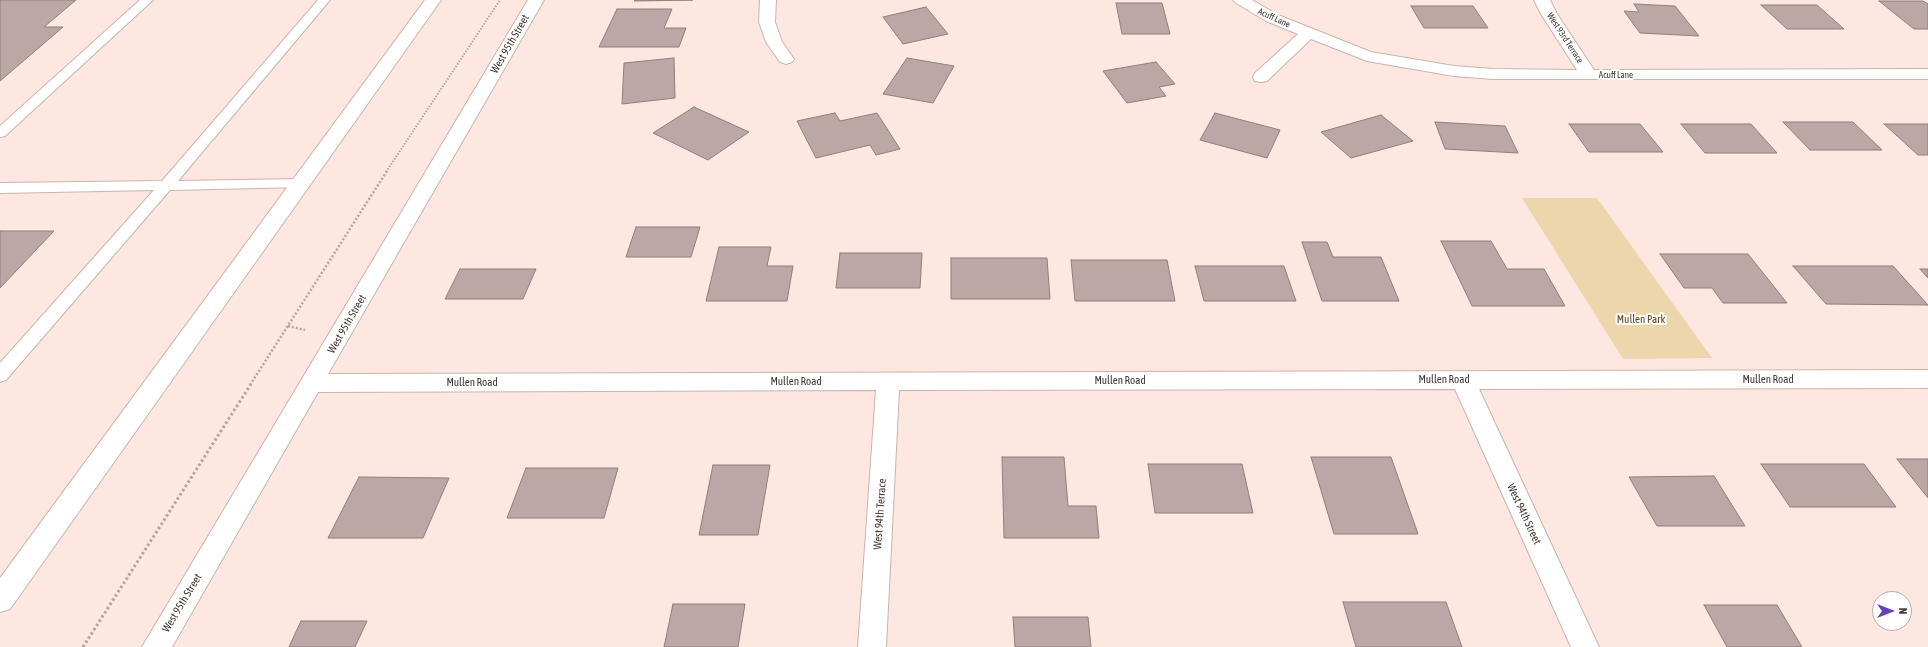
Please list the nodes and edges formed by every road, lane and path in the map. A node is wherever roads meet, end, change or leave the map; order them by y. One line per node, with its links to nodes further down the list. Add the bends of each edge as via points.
1 (147, 0): 14 (lane)
2 (324, 0): 16 (lane)
3 (433, 0): 15 (street)
4 (500, 0): 24 (path, via 421,118)
5 (536, 0): 22 (street, West 95th Street)
6 (768, 0): 10 (street, via 767,22 774,42)
7 (1241, 0): 9 (street, Acuff Lane, via 1272,18)
8 (1542, 0): 12 (street, West 93rd Terrace)
9 (1309, 33): 12 (street, Acuff Lane, via 1367,56 1454,71); 13 (street)
10 (786, 59)
11 (1928, 74): 12 (street, Acuff Lane)
12 (1589, 75)
13 (1261, 77)
14 (0, 133)
15 (301, 184): 16 (lane); 23 (street)
16 (166, 186): 17 (lane); 18 (lane)
17 (0, 188)
18 (0, 375)
19 (1928, 379): 20 (street, Mullen Road)
20 (1463, 380): 21 (street, Mullen Road); 27 (street, West 94th Street)
21 (888, 382): 22 (street, Mullen Road); 26 (street, West 94th Terrace)
22 (312, 383): 25 (street, West 95th Street)
23 (0, 600)
24 (82, 647)
25 (156, 647)
26 (872, 647)
27 (1585, 647)

